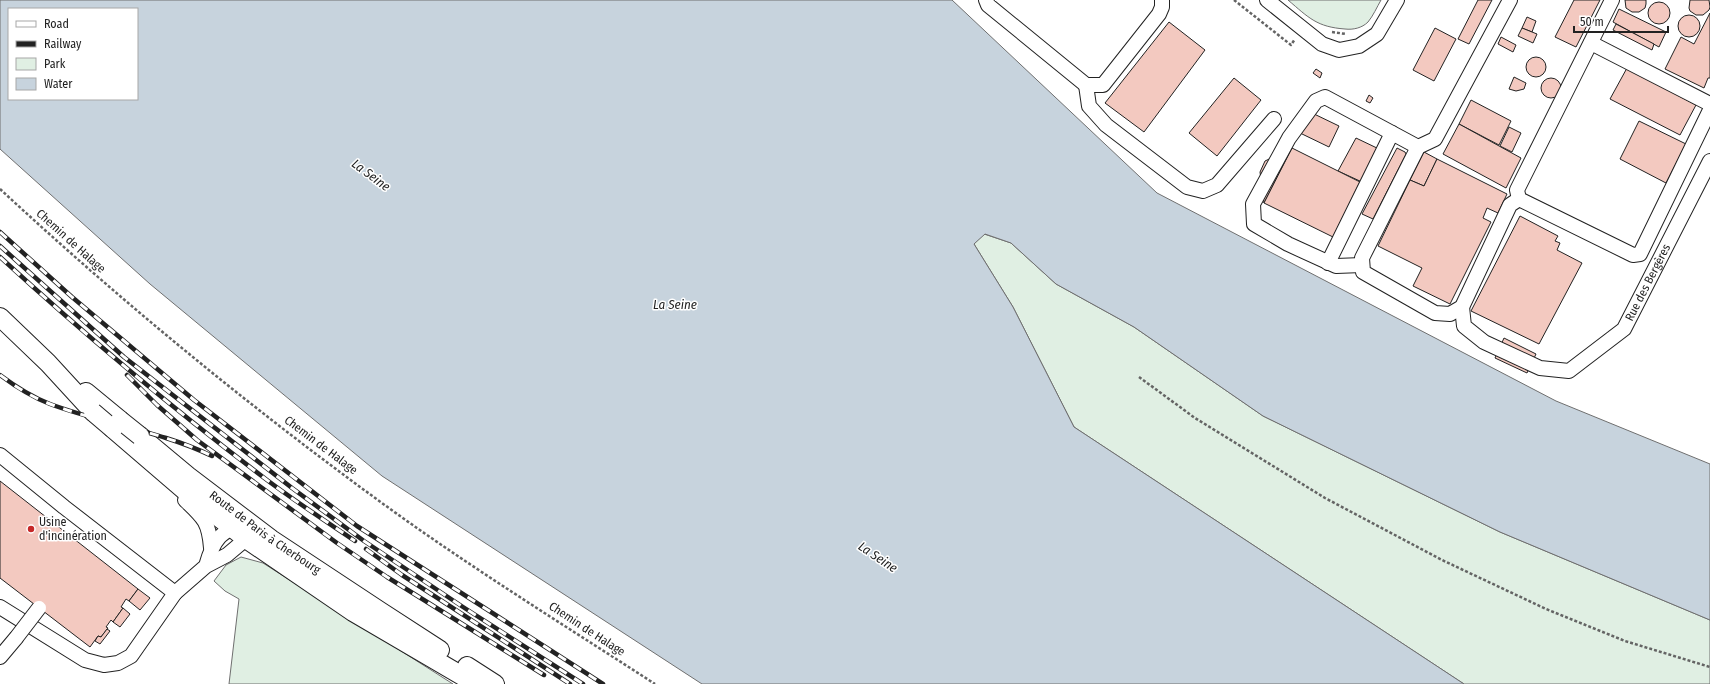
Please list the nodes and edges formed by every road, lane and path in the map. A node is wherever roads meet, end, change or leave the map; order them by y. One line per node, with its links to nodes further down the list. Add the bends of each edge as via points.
1 (986, 0): 8 (street, via 988,6)
2 (1162, 0): 8 (street, via 1159,14 1103,85)
3 (1268, 0): 4 (street, via 1322,44 1339,50 1359,46 1377,34)
4 (1397, 0)
5 (1510, 0): 13 (street, via 1435,139)
6 (1612, 0): 7 (street)
7 (1591, 43): 9 (street); 16 (street, via 1518,190)
8 (1086, 86): 11 (street, via 1089,106 1106,125 1187,188 1203,191 1217,185)
9 (1710, 104)
10 (1710, 110): 16 (street, via 1640,254 1633,255)
11 (1274, 119)
12 (1392, 133): 13 (street); 17 (street); 17 (street, via 1325,97 1316,101 1289,138 1254,204 1254,224)
13 (1418, 147): 18 (street, via 1362,258)
14 (1710, 161): 19 (street, Rue des Bergères, via 1624,329 1569,371 1540,368 1484,342 1464,326)
15 (0, 189): 37 (path, Chemin de Halage, via 124,299 279,424 394,511 509,590)
16 (1519, 199): 19 (street, via 1510,205)
17 (1328, 263): 18 (street, via 1336,266)
18 (1362, 265): 19 (street, via 1363,272 1435,313 1450,314)
19 (1462, 308)
20 (0, 317): 21 (main road, Route de Paris à Cherbourg)
21 (48, 364): 23 (main road, Route de Paris à Cherbourg); 23 (main road, Route de Paris à Cherbourg, bridge, via 93,412)
22 (1139, 377): 34 (path, via 1195,418 1325,498 1442,560 1546,609 1625,641)
23 (118, 428): 25 (main road, Route de Paris à Cherbourg, bridge, via 140,436 188,476); 26 (main road, Route de Paris à Cherbourg, via 184,490); 28 (street, via 158,474 204,518)
24 (0, 455): 30 (street)
25 (248, 520): 26 (street); 27 (street); 36 (main road, Route de Paris à Cherbourg, via 315,569)
26 (231, 528): 27 (main road, Route de Paris à Cherbourg); 28 (street, via 221,535)
27 (246, 539): 29 (street, via 227,555); 35 (main road, Route de Paris à Cherbourg, via 353,612)
28 (211, 548): 29 (street)
29 (206, 566): 30 (street)
30 (175, 593): 31 (street, via 131,656 118,663 104,666 85,660)
31 (0, 607)
32 (40, 608): 33 (street, bridge)
33 (0, 657)
34 (1710, 667)
35 (476, 684)
36 (495, 684)
37 (655, 684)

